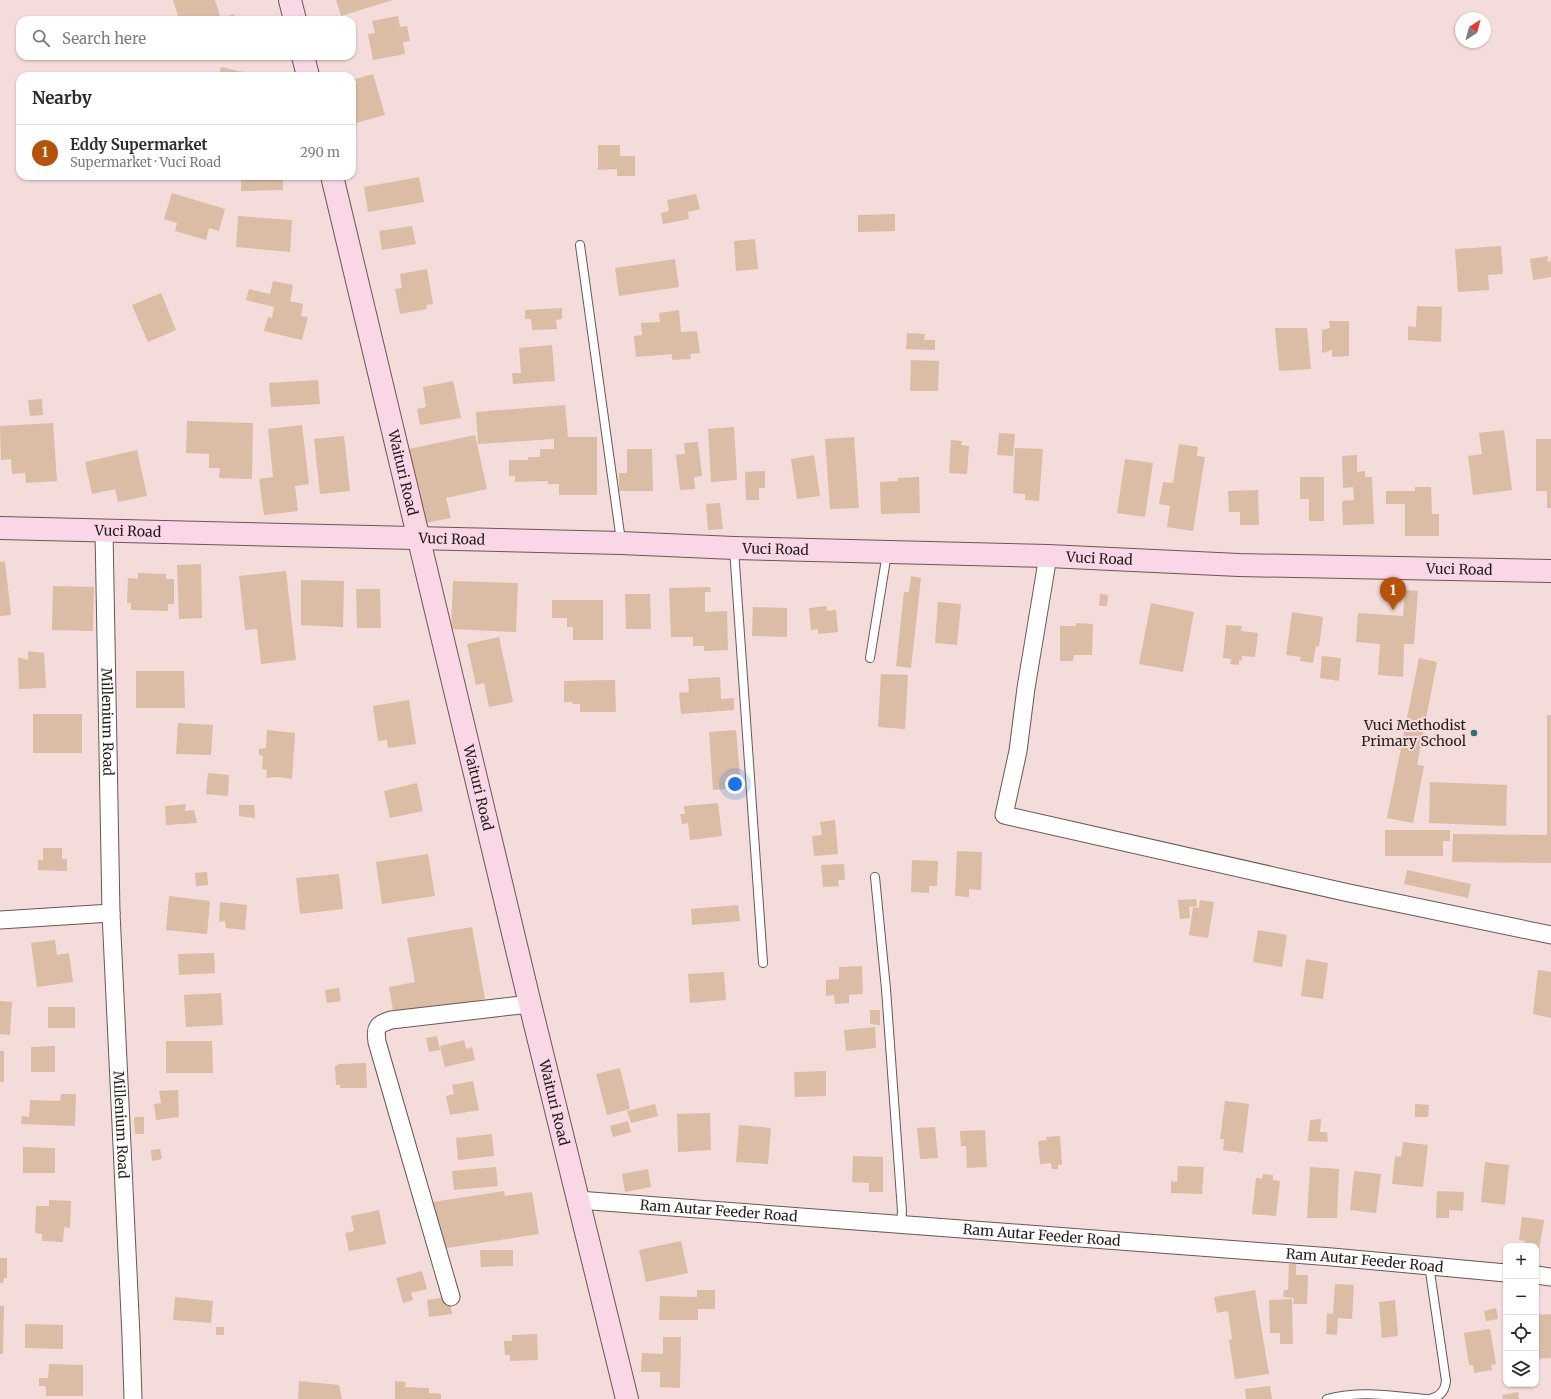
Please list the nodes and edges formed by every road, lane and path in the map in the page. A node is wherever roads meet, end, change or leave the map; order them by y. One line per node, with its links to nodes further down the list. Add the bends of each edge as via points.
1 (290, 0): 2 (main road)
2 (294, 16)
3 (305, 60): 4 (main road)
4 (307, 72)
5 (333, 180): 9 (main road, Waituri Road)
6 (580, 245): 10 (lane)
7 (0, 528): 8 (main road, Vuci Road)
8 (104, 531): 9 (main road, Vuci Road); 17 (street, Millenium Road)
9 (418, 539): 10 (main road, Vuci Road); 21 (main road, Waituri Road)
10 (621, 543): 11 (main road, Vuci Road)
11 (734, 548): 12 (main road, Vuci Road); 20 (lane)
12 (888, 552): 13 (main road, Vuci Road); 15 (lane)
13 (1048, 556): 14 (main road, Vuci Road, via 1239,565); 19 (street, via 1018,751 1004,815 1349,893)
14 (1551, 571)
15 (870, 658)
16 (875, 877): 23 (lane, via 886,997)
17 (111, 913): 18 (street); 29 (street, Millenium Road)
18 (0, 920)
19 (1551, 934)
20 (763, 963)
21 (530, 1004): 22 (main road, Waituri Road); 28 (street, via 391,1020 381,1024 376,1032)
22 (578, 1200): 23 (street, Ram Autar Feeder Road); 30 (main road, Waituri Road)
23 (901, 1224): 24 (street, Ram Autar Feeder Road)
24 (1429, 1266): 25 (street, Ram Autar Feeder Road); 33 (lane, via 1446,1381 1444,1391)
25 (1503, 1272)
26 (1539, 1275): 27 (street)
27 (1551, 1277)
28 (451, 1297)
29 (133, 1399)
30 (627, 1399)
31 (1327, 1399): 32 (lane, via 1362,1393)
32 (1426, 1399)
33 (1430, 1399)

